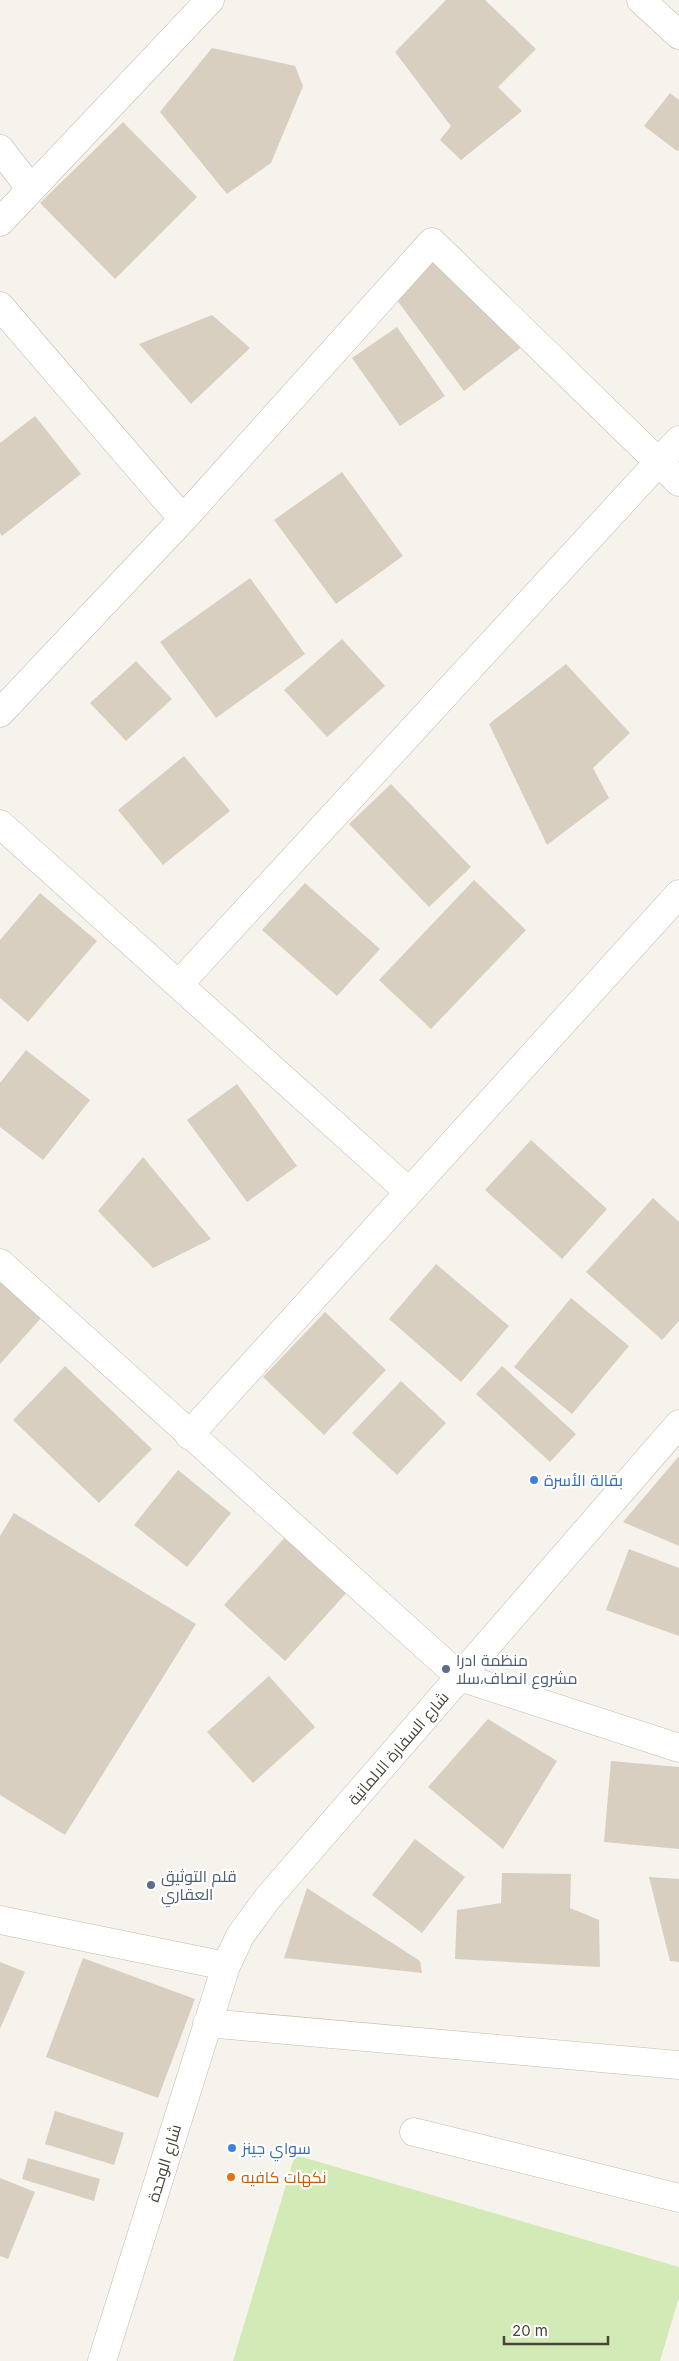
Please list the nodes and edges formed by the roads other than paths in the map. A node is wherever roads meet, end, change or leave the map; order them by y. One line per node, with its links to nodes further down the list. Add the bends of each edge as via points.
1 (210, 0): 5 (street)
2 (642, 0): 3 (street)
3 (679, 35)
4 (0, 149): 5 (street)
5 (31, 189): 6 (street)
6 (0, 222)
7 (0, 306): 11 (street)
8 (679, 440): 9 (street)
9 (659, 462): 10 (street); 11 (street, via 432,242); 15 (street)
10 (679, 482)
11 (183, 519): 12 (street)
12 (0, 713)
13 (0, 824): 15 (street)
14 (679, 894): 16 (street)
15 (180, 984): 16 (street)
16 (409, 1192): 19 (street)
17 (0, 1263): 19 (street)
18 (679, 1424): 20 (street, شارع السفارة الالمانية)
19 (189, 1435): 20 (street)
20 (460, 1677): 21 (street); 23 (street, شارع السفارة الالمانية, via 267,1899 240,1936)
21 (679, 1748)
22 (0, 1920): 23 (street)
23 (226, 1966): 24 (street, شارع الوحدة)
24 (207, 2023): 25 (street); 28 (street, شارع الوحدة)
25 (679, 2065)
26 (414, 2132): 27 (street)
27 (679, 2198)
28 (102, 2361)

